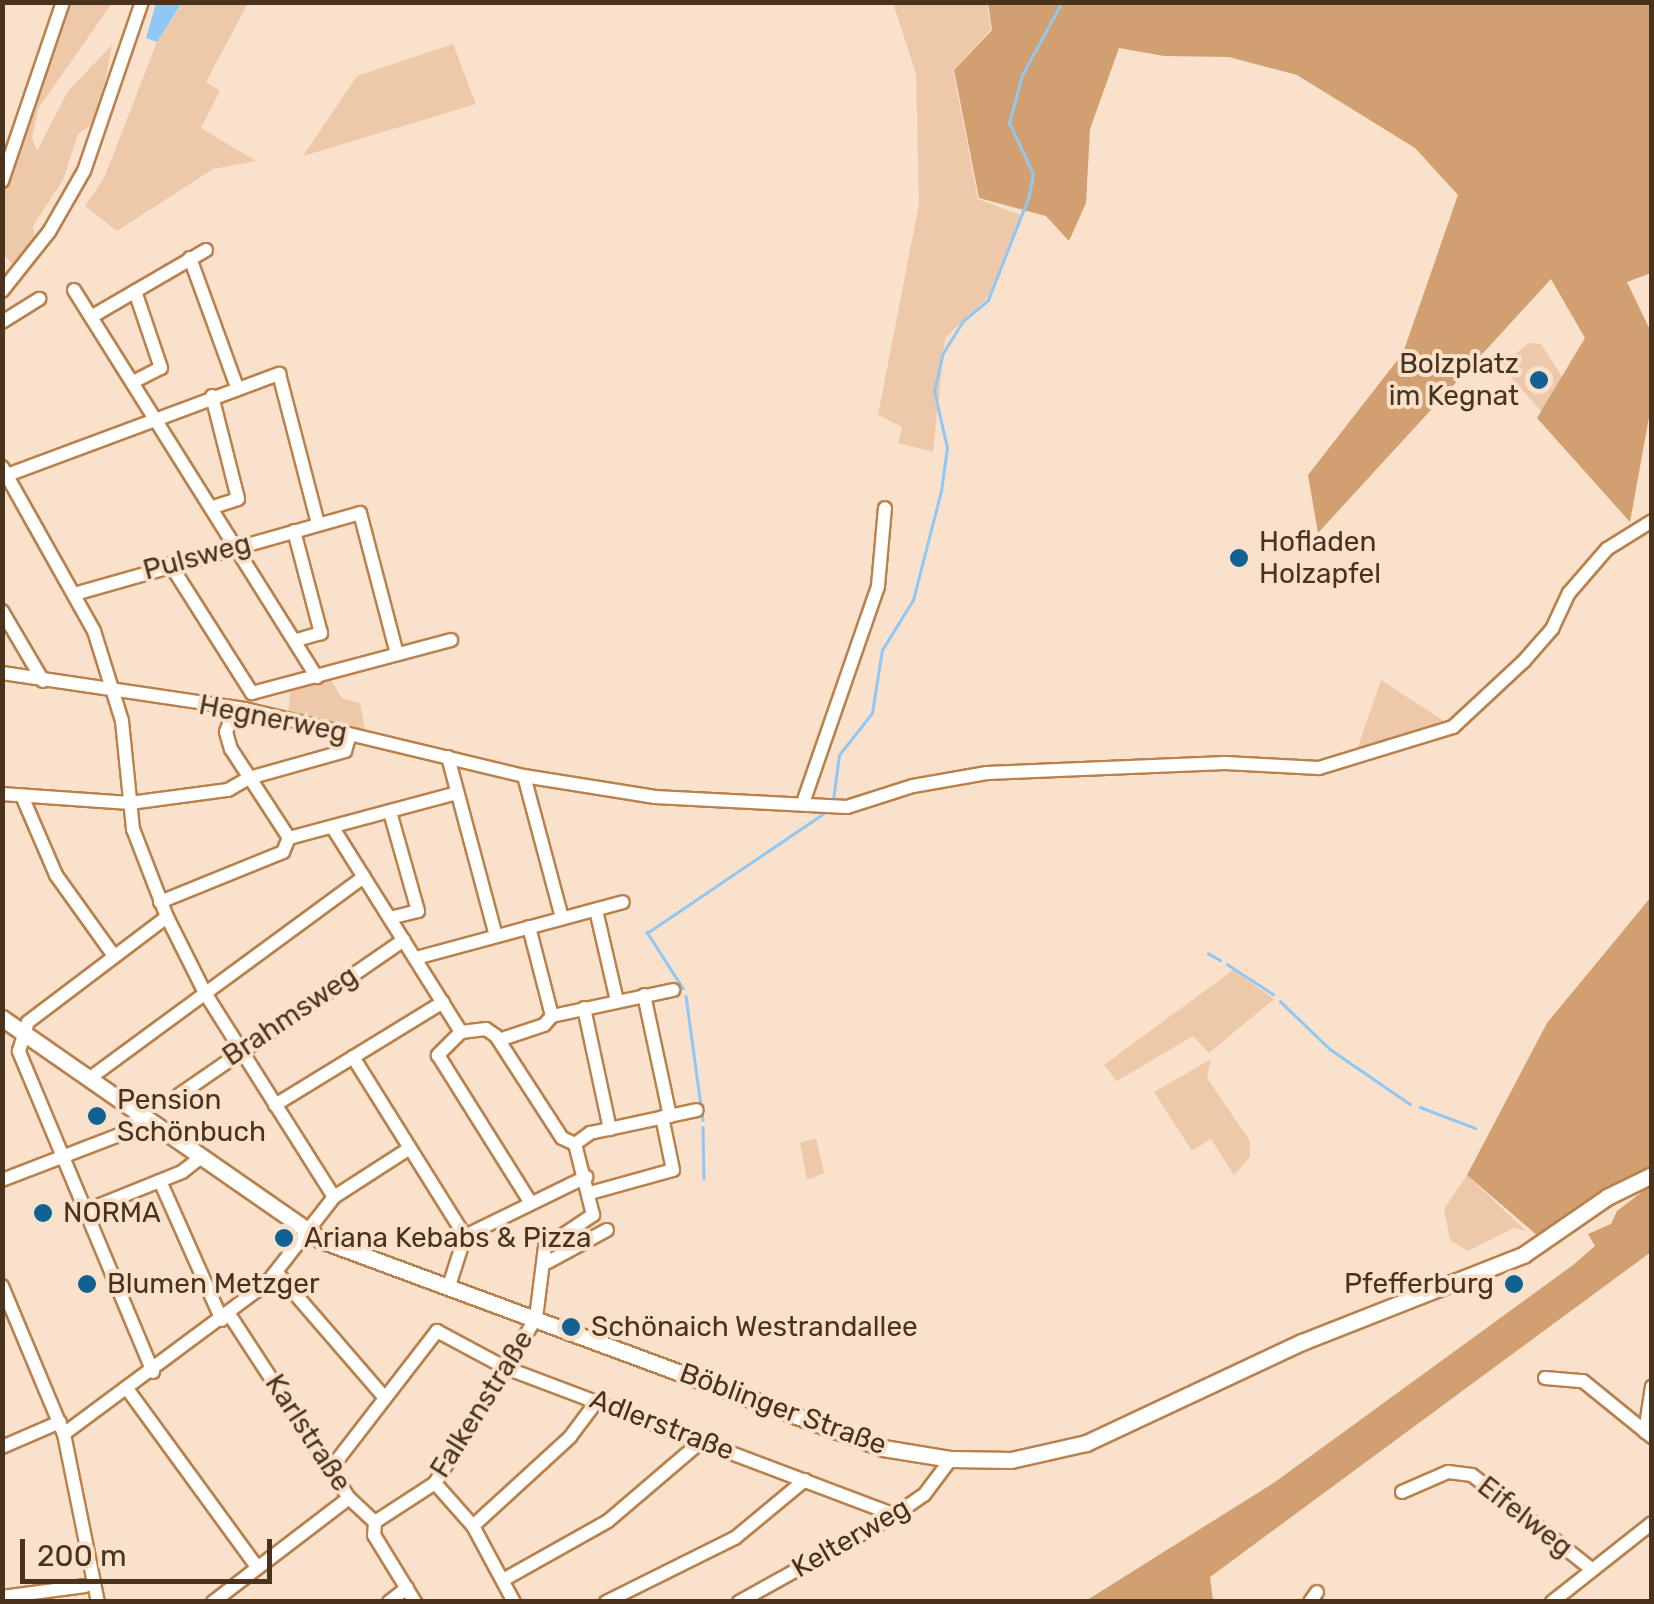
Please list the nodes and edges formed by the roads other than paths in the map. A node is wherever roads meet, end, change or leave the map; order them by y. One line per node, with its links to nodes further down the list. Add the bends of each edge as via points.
1 (63, 2): 3 (street)
2 (142, 2): 7 (street, via 99,134 59,217)
3 (2, 181)
4 (206, 250): 5 (street)
5 (190, 258): 8 (street); 13 (street)
6 (74, 290): 10 (street)
7 (2, 291)
8 (135, 291): 10 (street); 12 (street, via 161,368)
9 (39, 299): 11 (street)
10 (91, 317): 12 (street)
11 (2, 322)
12 (133, 382): 15 (street)
13 (237, 387): 14 (street); 20 (street, via 279,374)
14 (212, 396): 15 (street); 17 (street, via 238,499)
15 (156, 418): 16 (street); 17 (street)
16 (4, 473): 24 (street)
17 (213, 507): 22 (street)
18 (885, 508): 43 (street, via 878,586)
19 (1652, 521): 43 (street, Hegnerweg, via 1607,550 1568,592 1552,629 1471,714 1396,749 1319,768 1224,763 1040,769 940,780 846,807)
20 (318, 524): 21 (street, Pulsweg); 28 (street, Pulsweg, via 360,512)
21 (294, 531): 22 (street, Pulsweg); 26 (street, via 321,632)
22 (238, 546): 23 (street, Pulsweg); 26 (street)
23 (170, 564): 24 (street, Pulsweg); 32 (street, via 249,690)
24 (78, 593): 33 (street)
25 (2, 611): 31 (street)
26 (296, 640): 30 (street)
27 (451, 640): 28 (street)
28 (397, 654): 30 (street)
29 (2, 674): 31 (street, Hegnerweg)
30 (316, 677): 32 (street)
31 (42, 681): 33 (street, Hegnerweg)
32 (288, 686): 35 (street)
33 (114, 693): 34 (street, Hegnerweg); 44 (street)
34 (234, 709): 35 (street, Hegnerweg); 39 (street, via 228,739)
35 (277, 717): 36 (street, Hegnerweg)
36 (350, 734): 37 (street, Hegnerweg); 39 (street, via 345,751)
37 (448, 757): 38 (street, Hegnerweg); 41 (street)
38 (524, 776): 43 (street, Hegnerweg, via 655,797); 54 (street)
39 (249, 778): 44 (street, via 228,790); 47 (street)
40 (2, 794): 42 (street)
41 (457, 794): 45 (street); 56 (street)
42 (22, 796): 44 (street); 58 (street, via 56,875)
43 (804, 800)
44 (130, 802): 49 (street)
45 (390, 812): 46 (street); 53 (street, via 418,911)
46 (333, 828): 47 (street); 48 (street)
47 (289, 838): 49 (street, via 282,852)
48 (364, 877): 53 (street); 61 (street)
49 (160, 902): 52 (street)
50 (623, 902): 51 (street)
51 (596, 910): 54 (street); 63 (street)
52 (167, 917): 58 (street); 61 (street)
53 (390, 918): 57 (street)
54 (562, 918): 55 (street)
55 (530, 927): 56 (street); 66 (street)
56 (496, 936): 59 (street)
57 (404, 940): 59 (street); 71 (street, Brahmsweg)
58 (114, 956): 68 (street)
59 (416, 958): 64 (street)
60 (672, 990): 62 (street)
61 (205, 993): 71 (street); 73 (street)
62 (644, 995): 63 (street); 78 (street)
63 (617, 1001): 65 (street)
64 (443, 1002): 69 (street); 72 (street)
65 (584, 1008): 66 (street); 79 (street)
66 (552, 1016): 70 (street)
67 (2, 1018): 68 (main road, Böblinger Straße)
68 (22, 1031): 73 (main road, Böblinger Straße); 82 (street, via 19,1051)
69 (461, 1032): 70 (street, via 486,1029); 90 (street, via 438,1055)
70 (499, 1040): 80 (street, via 562,1138)
71 (240, 1048): 74 (street, Brahmsweg); 75 (street)
72 (353, 1057): 75 (street); 81 (street)
73 (90, 1078): 77 (main road, Böblinger Straße)
74 (179, 1094)
75 (274, 1105): 89 (street)
76 (697, 1110): 78 (street)
77 (140, 1115): 82 (street, via 128,1130); 83 (main road, Böblinger Straße)
78 (666, 1116): 79 (street); 88 (street, via 673,1170)
79 (610, 1129): 80 (street)
80 (575, 1144): 85 (street)
81 (410, 1148): 89 (street); 94 (street)
82 (63, 1156): 86 (street); 91 (street)
83 (200, 1157): 87 (street); 93 (main road, Böblinger Straße)
84 (1652, 1175): 112 (main road, Böblinger Straße, via 1607,1197 1524,1255 1302,1342 1086,1442 1010,1460)
85 (586, 1177): 88 (street); 90 (street)
86 (2, 1180)
87 (160, 1181): 91 (street); 99 (street, Karlstraße)
88 (590, 1192): 100 (street, via 590,1220 552,1240 542,1256)
89 (334, 1196): 93 (street)
90 (531, 1203): 94 (street)
91 (86, 1212): 102 (street)
92 (607, 1230): 95 (street)
93 (309, 1233): 96 (street); 98 (main road, Böblinger Straße)
94 (465, 1236): 98 (street)
95 (548, 1262)
96 (277, 1273): 99 (street); 106 (street)
97 (2, 1286): 108 (street)
98 (449, 1286): 100 (main road, Böblinger Straße)
99 (226, 1317): 102 (street); 113 (street, Karlstraße)
100 (536, 1318): 101 (street, Falkenstraße); 112 (main road, Böblinger Straße, via 884,1448)
101 (506, 1368): 106 (street, Adlerstraße, via 433,1332); 107 (street, Adlerstraße); 115 (street, Falkenstraße)
102 (152, 1372): 105 (street)
103 (1545, 1378): 109 (street, via 1583,1381)
104 (1652, 1387): 109 (street)
105 (128, 1390): 108 (street); 122 (street)
106 (384, 1398): 113 (street)
107 (597, 1401): 110 (street, Adlerstraße); 121 (street, via 570,1437)
108 (62, 1428): 111 (street); 125 (street)
109 (1648, 1434)
110 (703, 1440): 114 (street, Adlerstraße); 124 (street, via 610,1519)
111 (2, 1447)
112 (951, 1459): 118 (street, Kelterweg, via 924,1496)
113 (332, 1466): 117 (street, Karlstraße)
114 (805, 1480): 118 (street, Adlerstraße); 135 (street, via 796,1494 723,1546)
115 (436, 1483): 119 (street, Falkenstraße); 121 (street)
116 (1402, 1492): 123 (street, Eifelweg, via 1448,1472 1472,1475)
117 (349, 1498): 119 (street, Karlstraße); 122 (street)
118 (894, 1515): 136 (street, Kelterweg)
119 (375, 1522): 126 (street, Karlstraße, via 374,1535)
120 (1652, 1523): 123 (street)
121 (473, 1526): 124 (street)
122 (257, 1567): 131 (street)
123 (1590, 1568): 128 (street)
124 (503, 1580): 134 (street)
125 (90, 1585): 127 (street); 129 (street); 130 (street)
126 (407, 1588): 132 (street); 133 (street, Karlstraße)
127 (2, 1598)
128 (1559, 1599)
129 (63, 1602)
130 (98, 1602)
131 (213, 1602)
132 (389, 1602)
133 (415, 1602)
134 (514, 1602)
135 (606, 1602)
136 (739, 1602)

